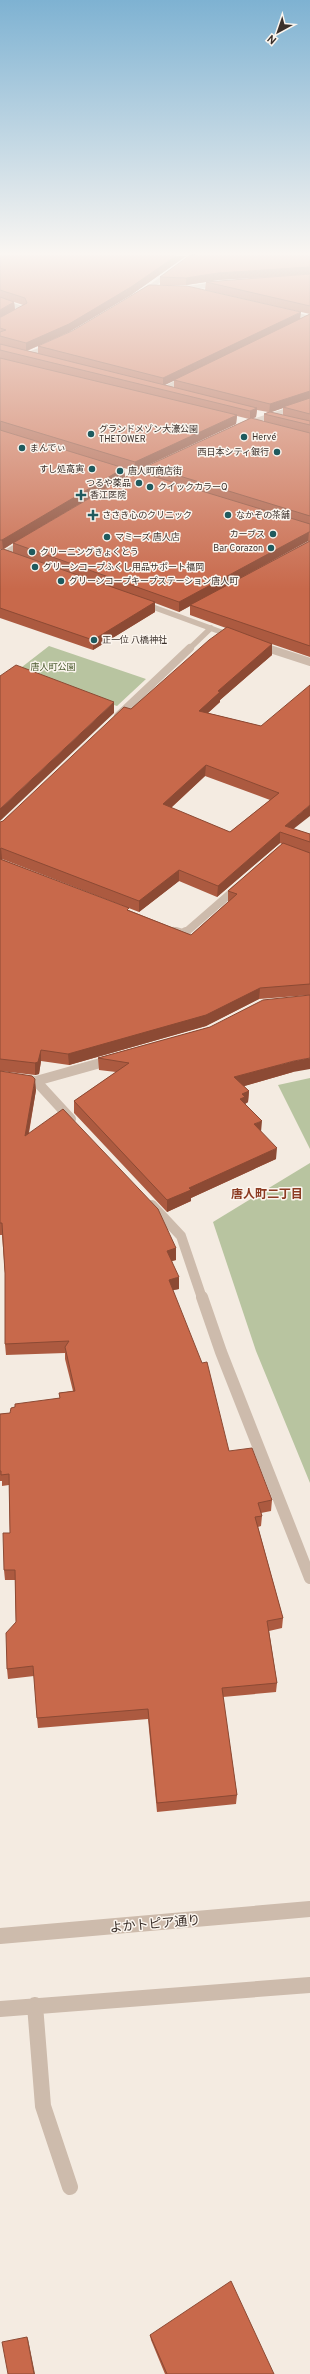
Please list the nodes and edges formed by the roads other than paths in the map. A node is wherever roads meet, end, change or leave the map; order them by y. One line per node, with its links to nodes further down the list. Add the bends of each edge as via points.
1 (189, 377): 3 (street)
2 (154, 388): 3 (street)
3 (162, 390): 4 (street)
4 (169, 392)
5 (310, 404): 7 (street)
6 (253, 413): 7 (street)
7 (266, 417): 8 (street); 9 (street)
8 (279, 420)
9 (248, 423): 10 (street); 11 (street)
10 (241, 424)
11 (264, 427)
12 (166, 460): 14 (street)
13 (125, 474): 14 (street)
14 (133, 476): 15 (street); 16 (street)
15 (140, 479)
16 (119, 485)
17 (31, 537): 18 (street)
18 (1, 554): 19 (street)
19 (11, 556)
20 (136, 601): 22 (street)
21 (187, 612): 22 (street)
22 (180, 616): 23 (street)
23 (211, 628): 24 (street); 27 (street)
24 (239, 638)
25 (254, 643): 26 (street)
26 (310, 662)
27 (114, 720)
28 (247, 879): 29 (street, via 184,934)
29 (169, 929)
30 (118, 1058): 32 (street)
31 (0, 1077): 32 (street)
32 (36, 1081): 33 (street)
33 (79, 1127)
34 (144, 1196): 35 (street, via 181,1236 221,1352)
35 (310, 1578)
36 (310, 1910): 37 (street, よかトピア通り)
37 (0, 1936)
38 (310, 1985): 39 (street)
39 (35, 2005): 40 (street); 41 (street, via 43,2106)
40 (0, 2009)
41 (70, 2187)

